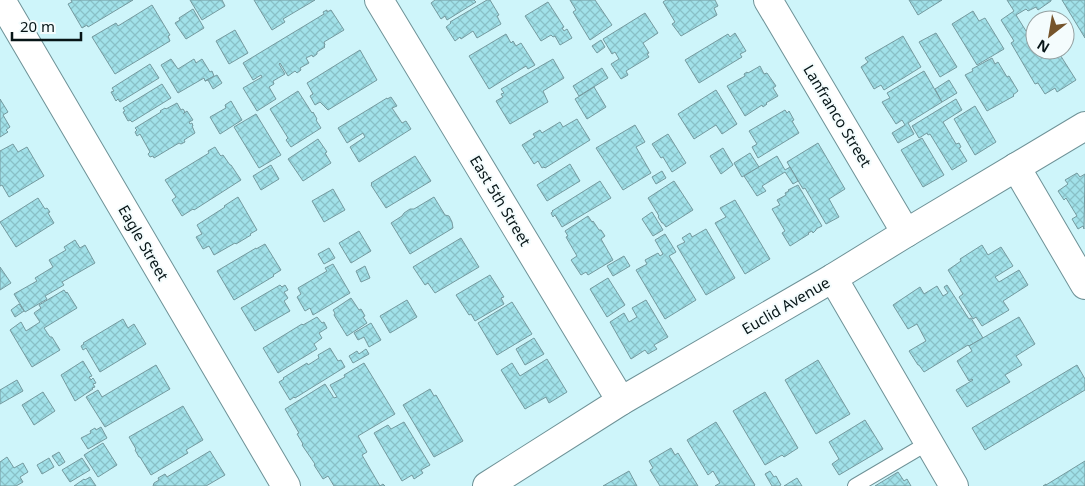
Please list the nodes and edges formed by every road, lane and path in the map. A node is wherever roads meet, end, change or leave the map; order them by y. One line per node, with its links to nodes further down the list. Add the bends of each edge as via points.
1 (0, 0): 11 (street, Eagle Street)
2 (379, 0): 9 (street, East 5th Street)
3 (768, 0): 6 (street, Lanfranco Street)
4 (1085, 126): 5 (street, Euclid Avenue)
5 (1016, 167): 6 (street, Euclid Avenue); 8 (street)
6 (906, 232): 7 (street, Euclid Avenue)
7 (833, 278): 9 (street, Euclid Avenue); 10 (street)
8 (1085, 285)
9 (621, 401): 12 (street, Euclid Avenue)
10 (928, 443): 13 (lane); 14 (street)
11 (286, 486)
12 (487, 486)
13 (855, 486)
14 (954, 486)

